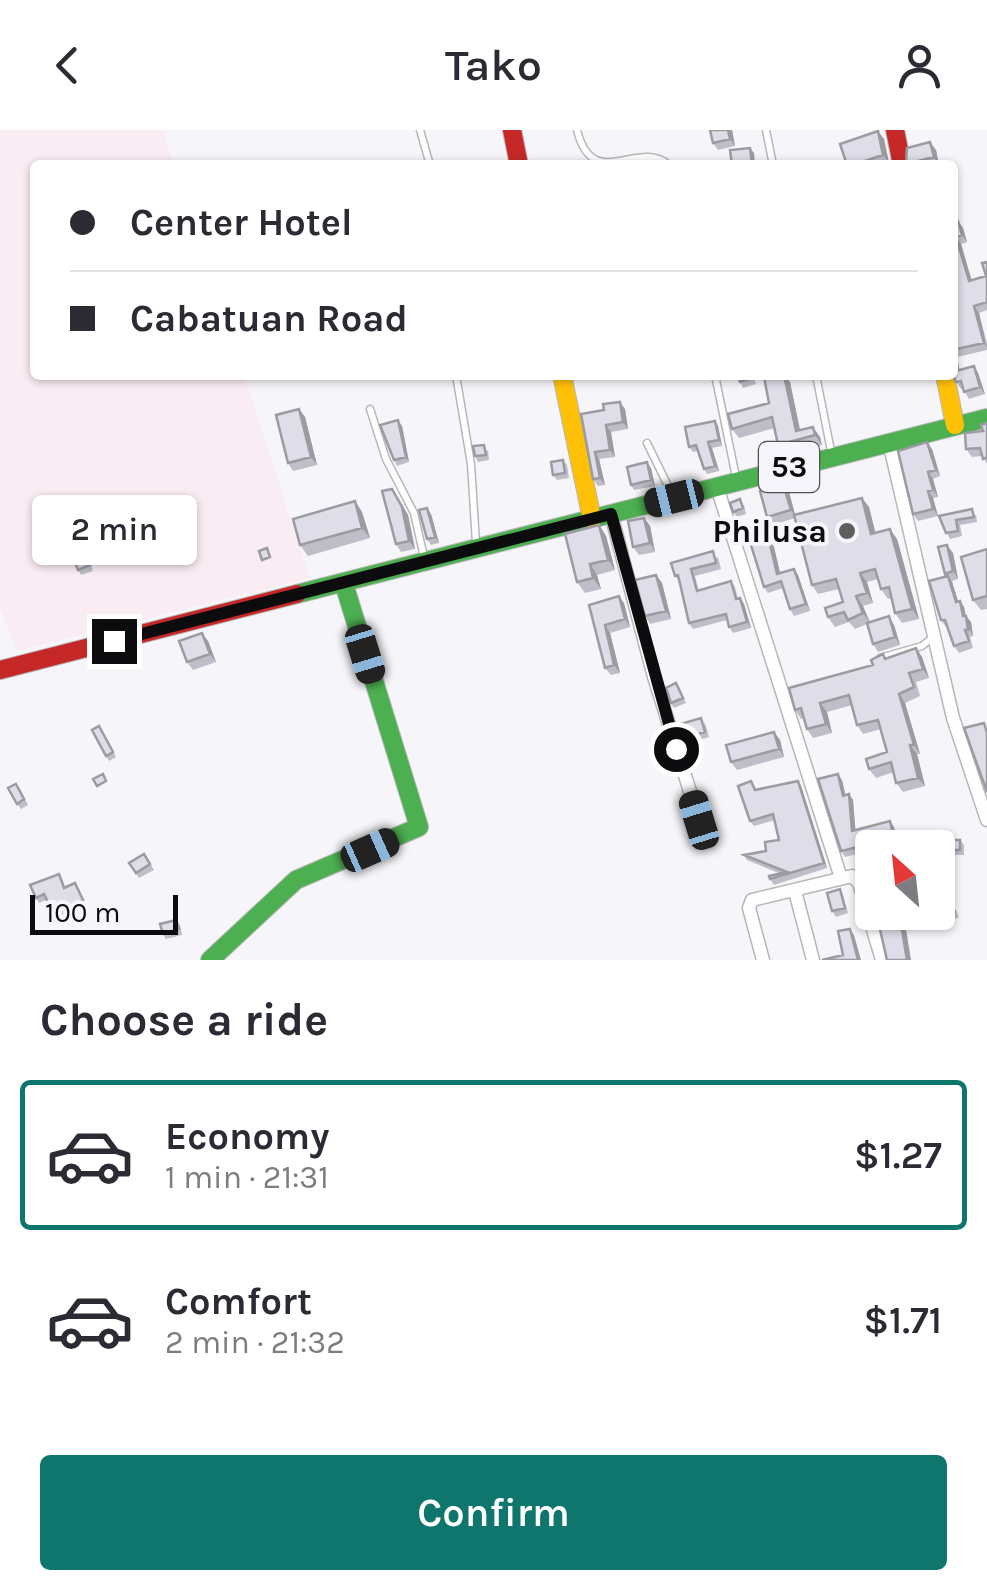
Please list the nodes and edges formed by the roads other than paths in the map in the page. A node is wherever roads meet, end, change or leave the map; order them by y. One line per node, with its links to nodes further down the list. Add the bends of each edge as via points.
1 (420, 130): 6 (lane)
2 (512, 130): 7 (main road)
3 (578, 130): 8 (lane)
4 (766, 130): 11 (lane)
5 (895, 130): 12 (main road)
6 (429, 160)
7 (518, 160)
8 (593, 160)
9 (630, 160): 10 (lane)
10 (660, 160)
11 (772, 160)
12 (901, 160)
13 (457, 380): 28 (lane)
14 (563, 380): 27 (main road)
15 (717, 380): 24 (lane)
16 (817, 380): 23 (lane)
17 (945, 380): 20 (main road)
18 (370, 409): 29 (lane, via 414,514)
19 (987, 418): 20 (main road, 53)
20 (955, 426): 21 (main road, 53)
21 (889, 442): 23 (main road, 53); 31 (street)
22 (648, 443): 26 (lane)
23 (832, 457): 24 (main road, 53)
24 (737, 481): 25 (main road, 53)
25 (718, 488): 26 (main road, 53); 36 (street)
26 (674, 498): 27 (main road, 53)
27 (601, 516): 28 (main road, 53); 34 (street)
28 (477, 549): 29 (main road, 53)
29 (425, 562): 30 (main road, 53)
30 (344, 584): 33 (main road, 53); 38 (main road, via 419,828 296,880)
31 (933, 637): 32 (lane, via 882,656); 35 (street)
32 (869, 668)
33 (0, 670)
34 (699, 820)
35 (987, 820)
36 (841, 878): 37 (street); 41 (street, via 858,880)
37 (795, 891): 39 (street, via 748,905); 40 (street)
38 (210, 960)
39 (764, 960)
40 (813, 960)
41 (882, 960)

